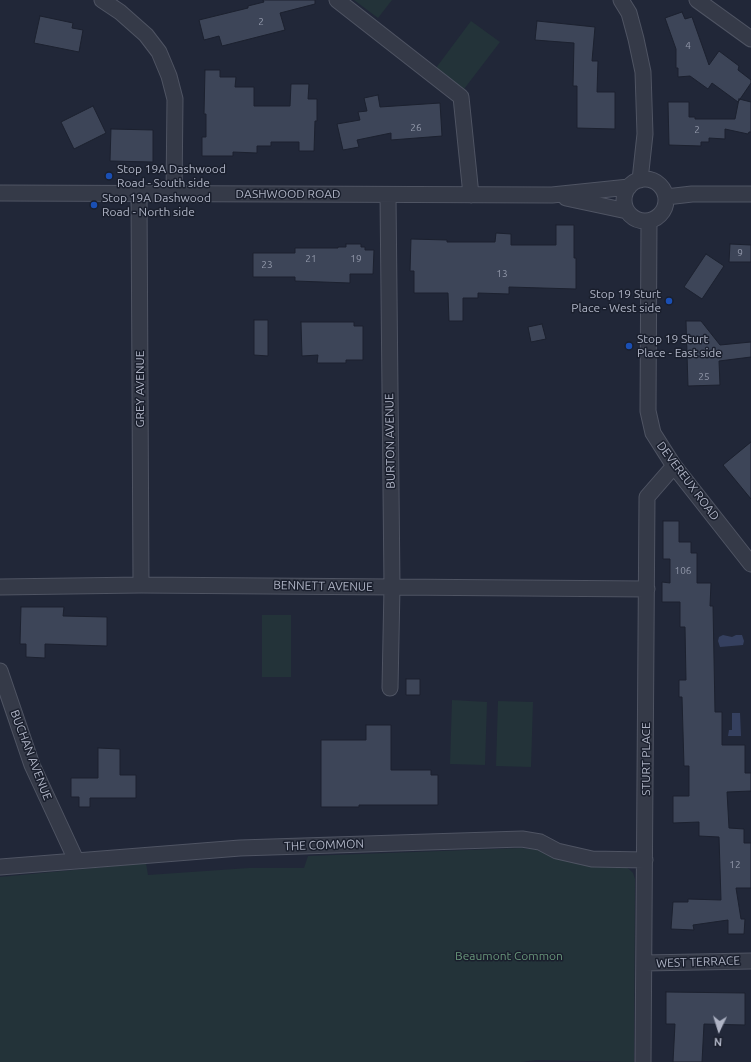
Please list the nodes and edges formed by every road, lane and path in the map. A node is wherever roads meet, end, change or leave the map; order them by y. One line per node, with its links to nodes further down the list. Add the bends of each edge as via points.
1 (102, 0): 9 (street, via 146,35 159,52 169,76 174,99)
2 (337, 0): 12 (street, via 461,97)
3 (621, 0): 6 (street, via 629,13 643,72 645,134)
4 (697, 0): 5 (street)
5 (751, 39)
6 (635, 183): 13 (street); 14 (street, via 647,179 654,181 664,190); 15 (street, via 624,199)
7 (0, 193): 8 (street, DASHWOOD ROAD)
8 (139, 193): 9 (street, DASHWOOD ROAD); 19 (street, GREY AVENUE)
9 (174, 194): 11 (street, DASHWOOD ROAD)
10 (751, 194): 14 (street, via 692,194)
11 (388, 195): 12 (street, DASHWOOD ROAD); 21 (street, BURTON AVENUE)
12 (471, 195): 13 (street, DASHWOOD ROAD)
13 (552, 195): 15 (street)
14 (666, 197): 16 (street, via 666,204 660,215)
15 (627, 212): 16 (street, via 638,220)
16 (649, 221): 17 (street, DEVEREUX ROAD, via 648,411 653,433)
17 (674, 466): 18 (street, DEVEREUX ROAD); 22 (street, STURT PLACE, via 647,497)
18 (751, 564)
19 (141, 585): 20 (street, BENNETT AVENUE); 21 (street, BENNETT AVENUE)
20 (0, 587)
21 (392, 587): 22 (street, BENNETT AVENUE); 24 (street, BURTON AVENUE)
22 (647, 589): 26 (street, STURT PLACE)
23 (0, 671): 25 (street, BUCHAN AVENUE, via 32,765)
24 (390, 688)
25 (76, 860): 26 (street, THE COMMON, via 240,848 522,839 540,842 557,851 592,859); 27 (street, THE COMMON)
26 (645, 860): 29 (street, STURT PLACE)
27 (0, 867)
28 (751, 961): 29 (street, WEST TERRACE)
29 (644, 963): 30 (street, STURT PLACE)
30 (643, 1062)

